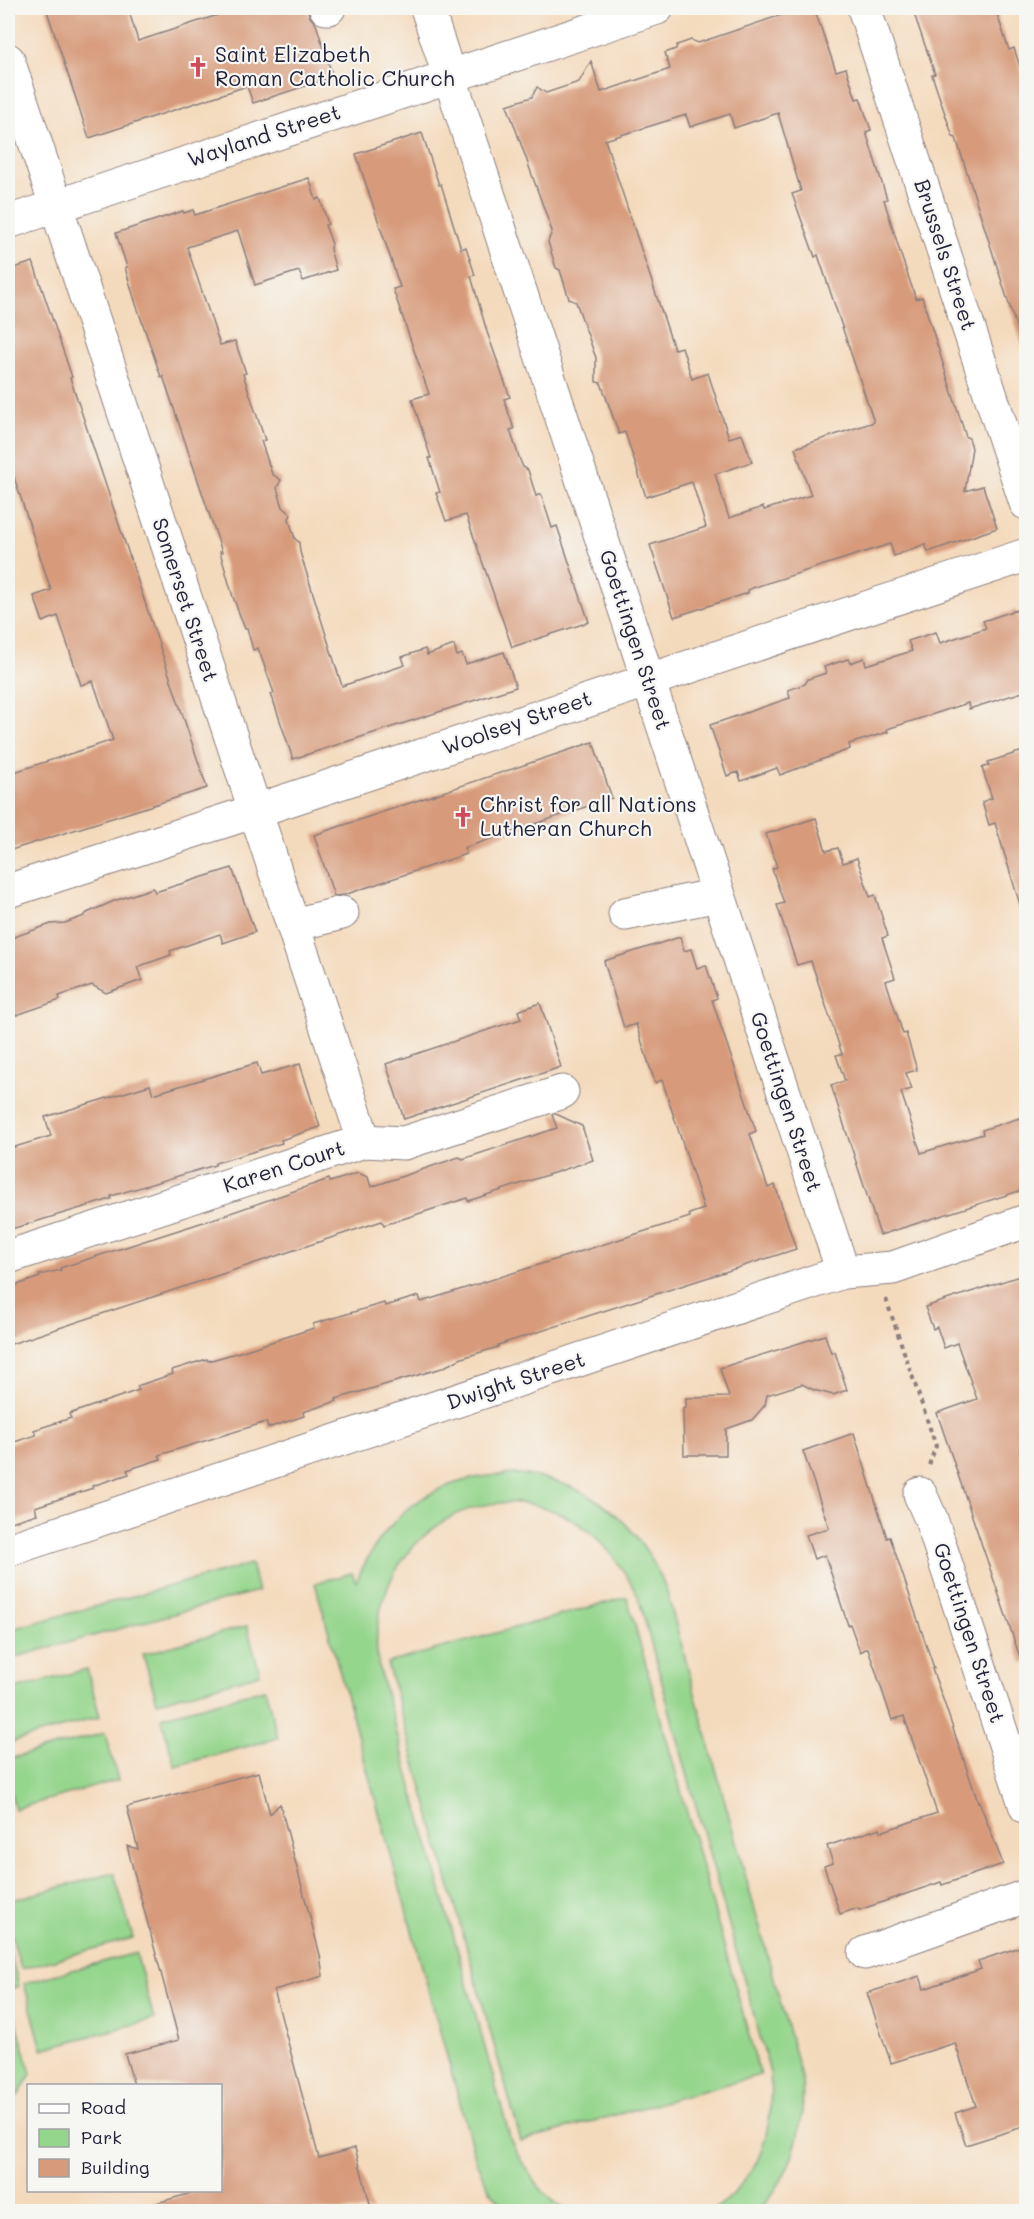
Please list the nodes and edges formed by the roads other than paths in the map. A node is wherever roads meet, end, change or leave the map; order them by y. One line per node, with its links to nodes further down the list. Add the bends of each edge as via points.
1 (427, 8): 5 (street, Goettingen Street)
2 (657, 8): 5 (street, Wayland Street)
3 (864, 8): 8 (street, Brussels Street)
4 (8, 60): 6 (street, Somerset Street)
5 (449, 75): 6 (street, Wayland Street); 10 (street, Goettingen Street)
6 (56, 206): 7 (street, Wayland Street); 11 (street, Somerset Street)
7 (8, 222)
8 (1026, 503)
9 (1026, 555): 10 (street, Woolsey Street)
10 (648, 679): 11 (street, Woolsey Street); 13 (street, Goettingen Street)
11 (255, 811): 12 (street, Woolsey Street); 16 (street, Somerset Street)
12 (8, 891)
13 (718, 895): 15 (street); 21 (street, Goettingen Street)
14 (342, 913): 16 (street)
15 (625, 914)
16 (292, 925): 18 (street, Somerset Street)
17 (562, 1092): 18 (street, Karen Court, via 404,1143)
18 (364, 1141): 20 (street, Karen Court)
19 (1026, 1221): 21 (street, Dwight Street, via 893,1268)
20 (8, 1257)
21 (843, 1272): 23 (street, Dwight Street)
22 (920, 1494): 24 (street, Goettingen Street)
23 (8, 1550)
24 (1026, 1807)
25 (1026, 1896): 26 (street)
26 (865, 1953)

